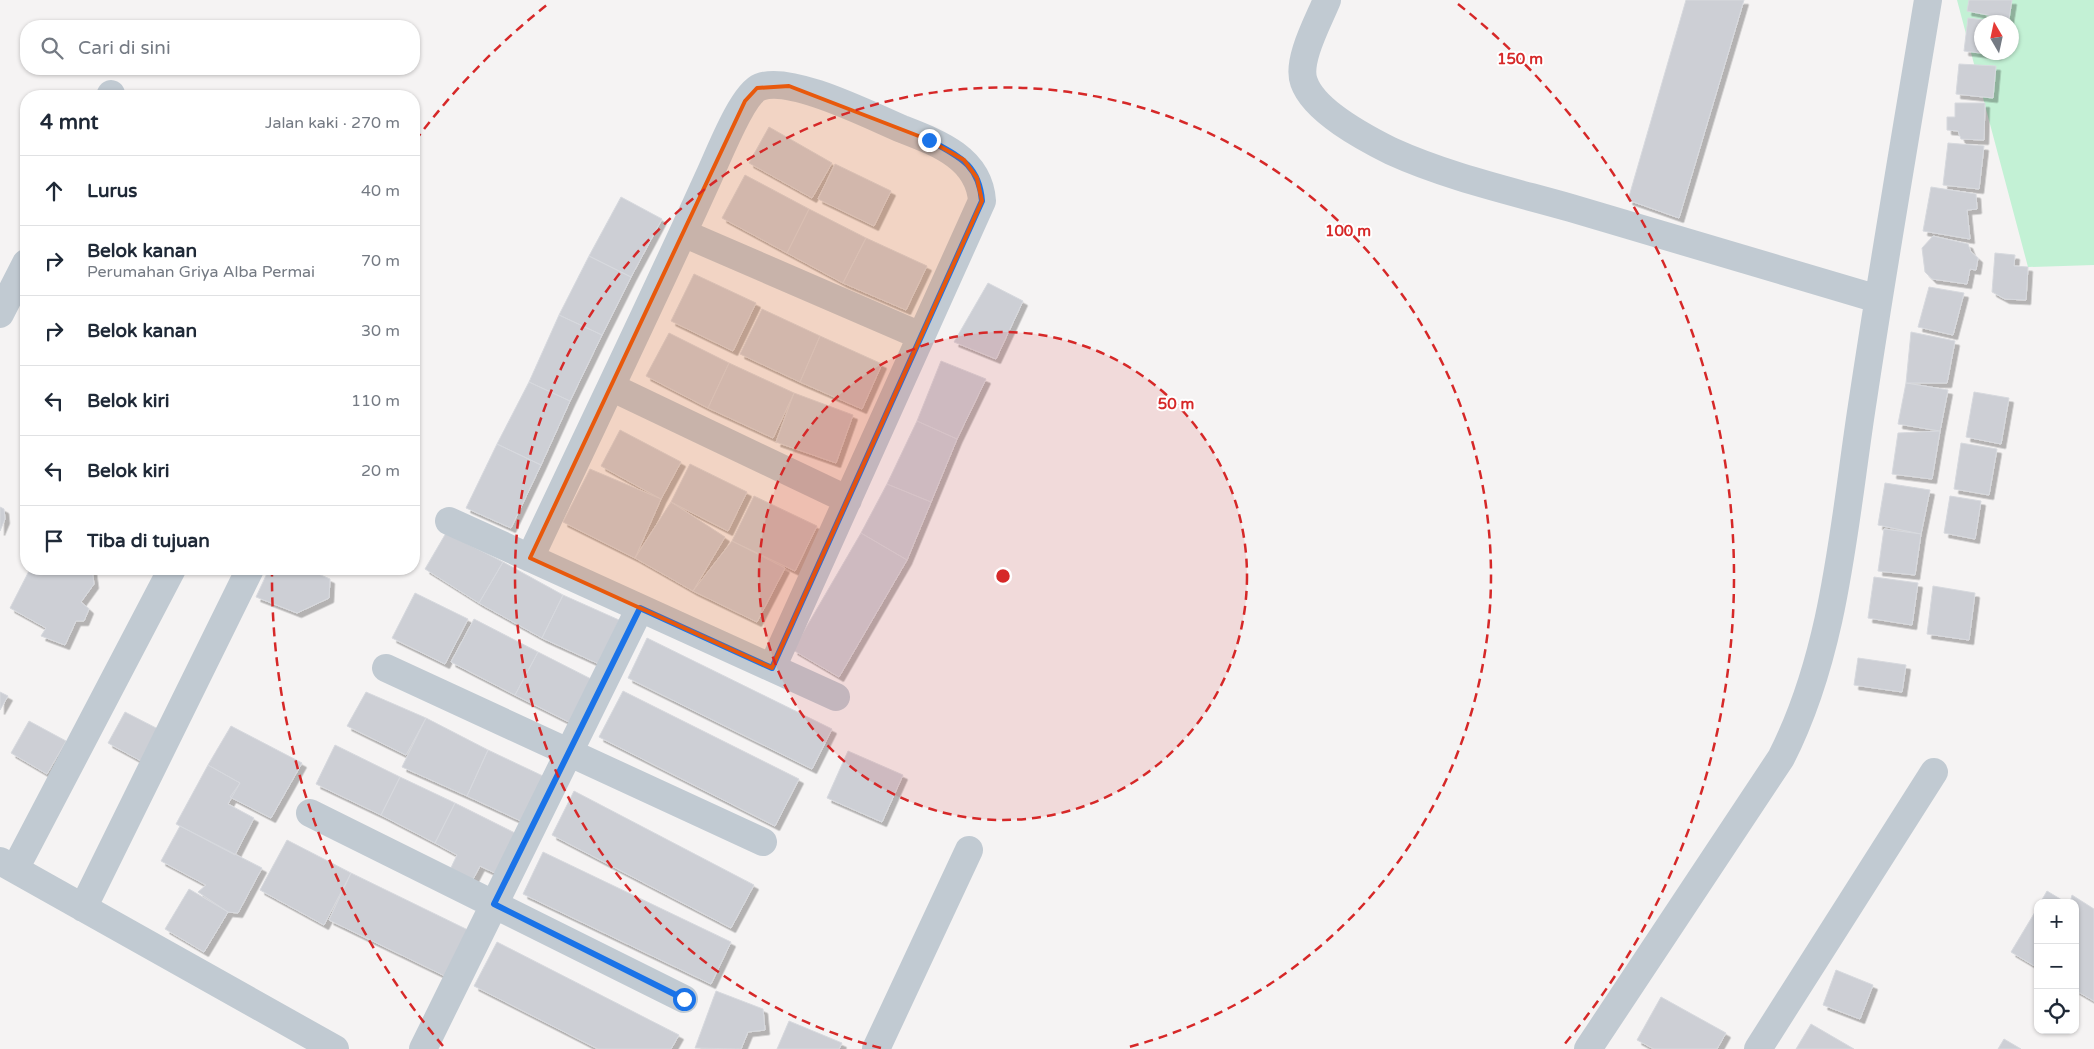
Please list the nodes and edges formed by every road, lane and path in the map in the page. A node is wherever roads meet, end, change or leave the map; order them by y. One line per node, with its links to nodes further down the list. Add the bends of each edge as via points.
1 (1327, 0): 5 (street, via 1302,67 1304,82 1313,98 1362,136 1436,168)
2 (1928, 0): 5 (street)
3 (683, 233): 7 (street); 7 (street, via 745,101 757,88 771,84 789,86 929,140 964,160 978,178 982,201); 8 (street)
4 (20, 274): 6 (street)
5 (1878, 299): 30 (street, via 1831,610 1799,722 1781,758)
6 (0, 314)
7 (921, 336): 9 (street)
8 (610, 386): 9 (street); 11 (street)
9 (848, 500): 16 (street)
10 (449, 521): 11 (street)
11 (530, 558): 14 (street)
12 (169, 575): 23 (street)
13 (247, 575): 25 (street)
14 (640, 608): 16 (street); 18 (street)
15 (386, 668): 18 (street)
16 (772, 668): 17 (street)
17 (836, 698)
18 (569, 752): 21 (street); 24 (street)
19 (1934, 772): 31 (street)
20 (310, 813): 24 (street)
21 (763, 842)
22 (969, 850): 29 (street)
23 (7, 865): 25 (street)
24 (494, 904): 26 (street); 28 (street)
25 (83, 908): 27 (street)
26 (684, 999)
27 (335, 1049)
28 (423, 1049)
29 (876, 1049)
30 (1588, 1049)
31 (1758, 1049)

